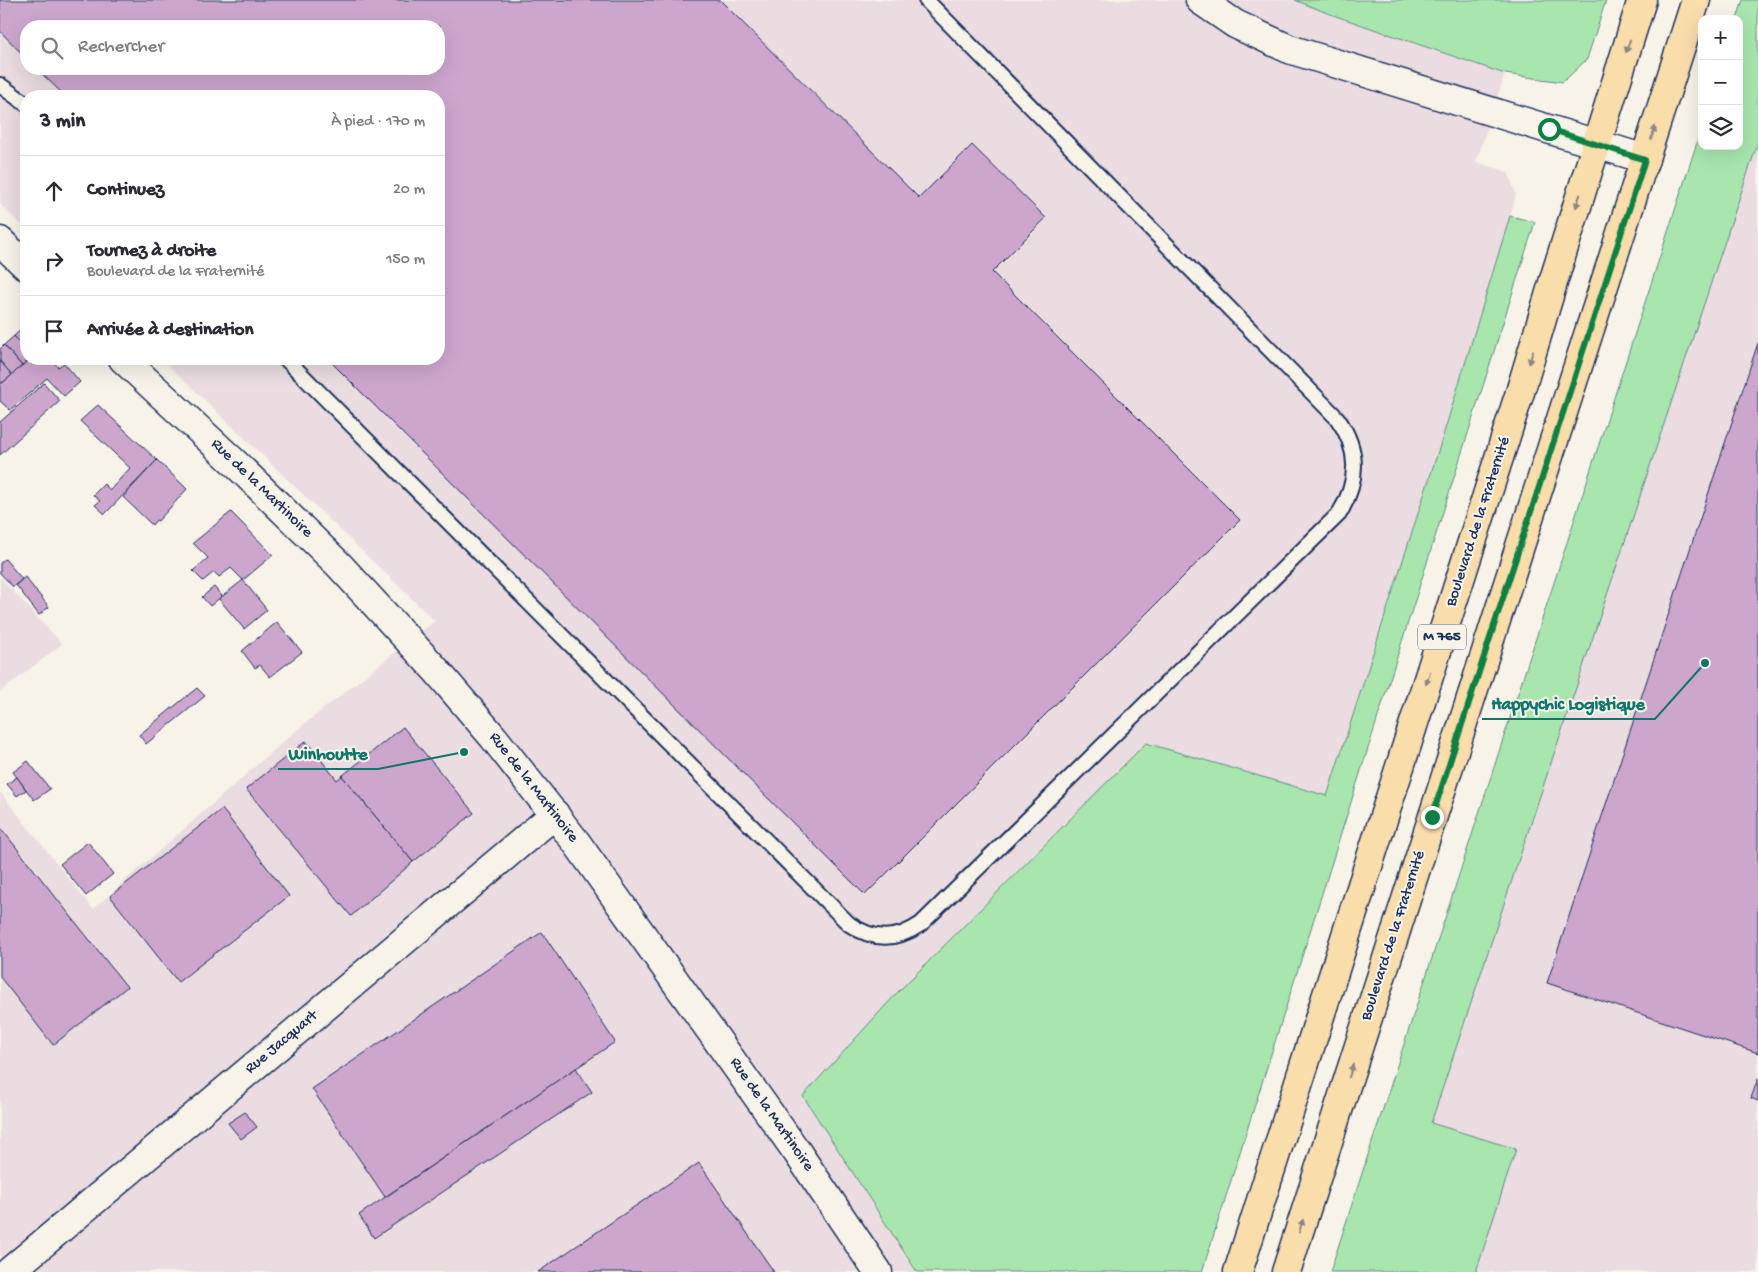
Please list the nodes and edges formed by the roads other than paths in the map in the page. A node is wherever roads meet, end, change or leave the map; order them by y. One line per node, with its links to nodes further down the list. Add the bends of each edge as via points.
1 (926, 0): 12 (lane, via 1337,418 1350,442 1355,470 1352,488 1339,514 909,932 898,937 871,936 849,924)
2 (1200, 0): 7 (street, via 1235,24 1289,49)
3 (1642, 0): 7 (main road, Boulevard de la Fraternité / M 765, one-way to 7)
4 (1696, 0): 8 (main road, Boulevard de la Fraternité / M 765, one-way to 4)
5 (0, 85): 6 (lane)
6 (20, 100)
7 (1597, 144): 8 (street); 16 (main road, Boulevard de la Fraternité / M 765, one-way to 16)
8 (1645, 160): 17 (main road, Boulevard de la Fraternité / M 765, one-way to 8)
9 (0, 241): 10 (street)
10 (20, 260)
11 (129, 365): 13 (street, Rue de la Martinoire, via 361,587 456,692)
12 (292, 365)
13 (555, 814): 14 (street, Rue Jacquart); 15 (street, Rue de la Martinoire, via 797,1152)
14 (8, 1272)
15 (878, 1272)
16 (1238, 1272)
17 (1286, 1272)

